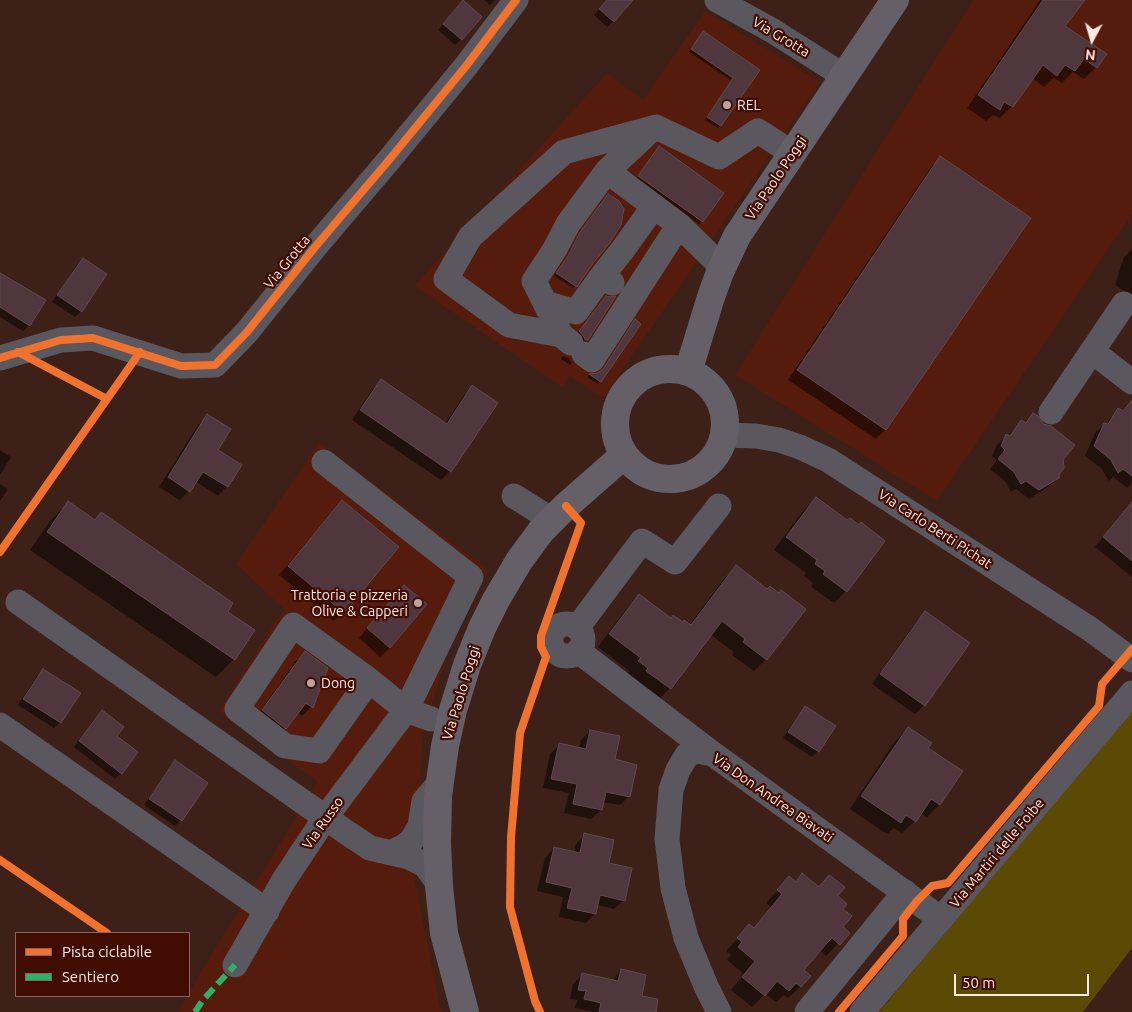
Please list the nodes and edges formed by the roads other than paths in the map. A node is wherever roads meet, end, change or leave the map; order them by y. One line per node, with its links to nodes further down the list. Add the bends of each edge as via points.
1 (516, 0): 16 (street, Via Grotta, via 389,160 247,332 215,365 181,366 93,338 61,340)
2 (717, 0): 4 (street, Via Grotta)
3 (896, 0): 4 (main road, Via Paolo Poggi)
4 (844, 76): 6 (main road, Via Paolo Poggi)
5 (654, 127): 6 (street, via 719,158 758,131); 7 (street); 14 (street, via 564,152 470,237 446,279 509,325)
6 (792, 154): 10 (main road, Via Paolo Poggi, via 737,236)
7 (607, 171): 8 (street); 12 (street, via 568,224 534,281)
8 (654, 206): 9 (street); 11 (street, via 624,248)
9 (679, 225): 10 (street); 11 (street)
10 (722, 268): 17 (main road, Via Paolo Poggi)
11 (618, 287): 12 (street, via 576,312); 14 (street, via 592,360)
12 (545, 303): 14 (street)
13 (1124, 304): 15 (street)
14 (572, 344)
15 (1093, 352): 18 (street); 19 (street)
16 (0, 358)
17 (688, 372): 20 (main road, via 710,386 717,397 725,422); 21 (main road, via 663,370 640,378 630,386 615,419 615,432)
18 (1132, 382)
19 (1051, 412)
20 (724, 435): 21 (main road, via 706,466 690,475 671,479 653,476 637,468); 27 (street, Via Carlo Berti Pichat, via 779,440 828,460 1090,629)
21 (624, 455): 25 (main road, Via Paolo Poggi)
22 (324, 462): 30 (street, Via Russo, via 471,577)
23 (514, 496): 25 (street)
24 (719, 506): 33 (street, via 675,562 642,540 577,639)
25 (552, 520): 34 (main road, Via Paolo Poggi, via 519,561 482,628 453,710)
26 (18, 602): 35 (street)
27 (1132, 660)
28 (369, 680): 28 (street, via 294,625 237,709 285,746 320,751); 30 (street)
29 (1132, 693): 40 (street, Via Martiri delle Foibe)
30 (406, 710): 31 (street); 35 (street, Via Russo)
31 (431, 719)
32 (0, 725): 39 (street)
33 (713, 754): 38 (street, Via Don Andrea Biavati); 43 (street, Via Don Andrea Biavati, via 697,751 687,755 678,770 671,790 667,839 673,888 686,938)
34 (440, 782): 36 (street, via 424,801 420,826 412,840); 37 (main road, Via Paolo Poggi)
35 (326, 818): 36 (street, via 370,848); 39 (street, Via Russo)
36 (392, 852): 37 (street, via 409,856 425,865)
37 (439, 884): 42 (main road, Via Paolo Poggi, via 444,933)
38 (905, 892): 40 (street, Via Don Andrea Biavati); 44 (street)
39 (267, 911): 41 (street, Via Russo)
40 (941, 919): 45 (street, Via Martiri delle Foibe)
41 (234, 965)
42 (465, 1012)
43 (719, 1012)
44 (807, 1012)
45 (862, 1012)

